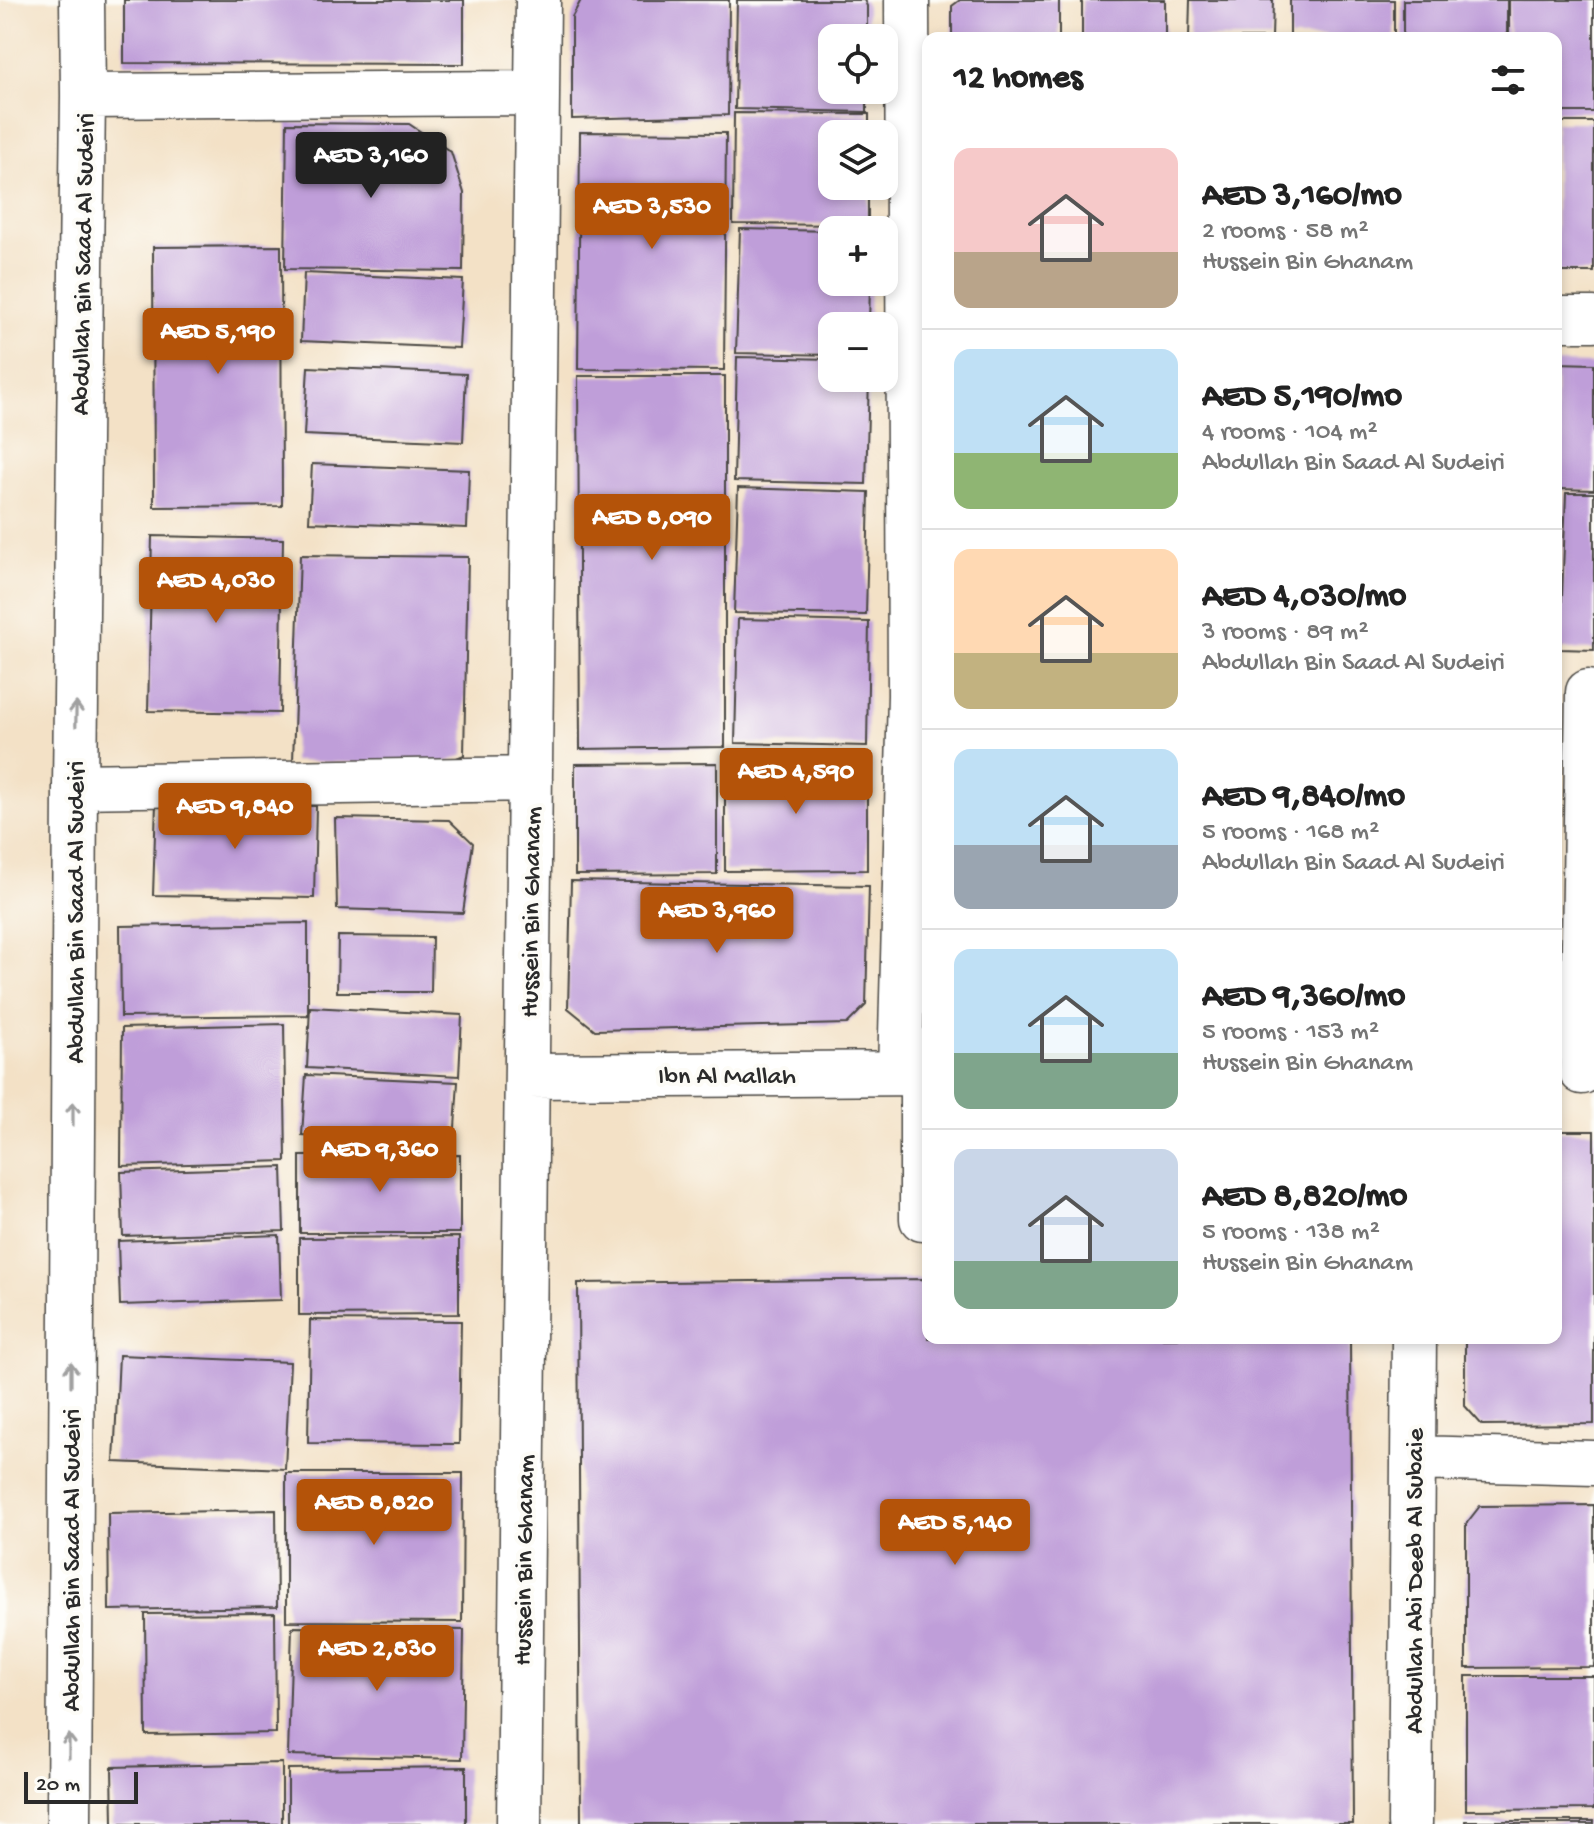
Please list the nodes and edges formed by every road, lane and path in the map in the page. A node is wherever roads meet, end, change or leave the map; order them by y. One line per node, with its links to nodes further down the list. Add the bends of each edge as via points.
1 (82, 0): 5 (street, Abdullah Bin Saad Al Sudeiri)
2 (538, 0): 4 (street, Hussein Bin Ghanam)
3 (907, 0): 8 (street)
4 (537, 93): 5 (street); 11 (street, Hussein Bin Ghanam)
5 (83, 96): 12 (street, Abdullah Bin Saad Al Sudeiri, one-way to 5)
6 (1562, 319): 7 (street)
7 (1594, 319)
8 (918, 323): 10 (street)
9 (1579, 692): 13 (street)
10 (919, 695): 14 (street)
11 (530, 779): 12 (street); 15 (street, Hussein Bin Ghanam)
12 (75, 786): 20 (street, Abdullah Bin Saad Al Sudeiri, one-way to 12)
13 (1577, 1072)
14 (917, 1073): 15 (street, Ibn Al Mallah); 16 (street)
15 (527, 1076): 21 (street, Hussein Bin Ghanam)
16 (922, 1219)
17 (1414, 1344): 18 (street, Abdullah Abi Deeb Al Subaie)
18 (1414, 1458): 19 (street); 22 (street, Abdullah Abi Deeb Al Subaie)
19 (1594, 1463)
20 (69, 1824)
21 (519, 1824)
22 (1410, 1824)

